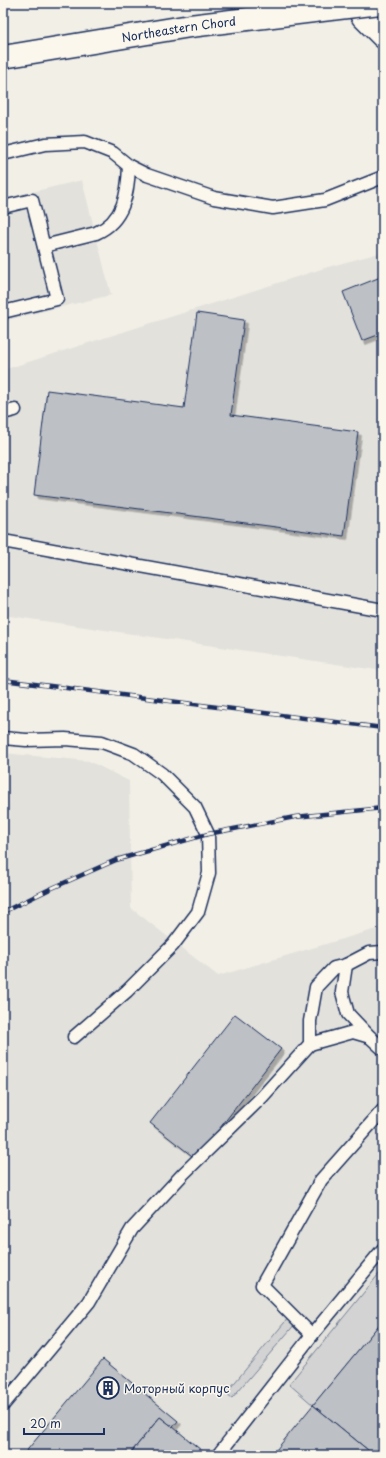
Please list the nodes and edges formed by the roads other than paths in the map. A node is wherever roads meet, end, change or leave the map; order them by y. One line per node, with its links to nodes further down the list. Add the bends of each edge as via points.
1 (354, 3): 3 (main road)
2 (380, 3): 4 (main road, Northeastern Chord, bridge, via 190,26)
3 (383, 37)
4 (3, 57)
5 (3, 154): 6 (lane, via 45,144 85,142 113,153)
6 (129, 166): 7 (lane, via 147,175 214,198 273,208 325,200); 9 (lane, via 127,194 113,222 96,233)
7 (383, 178)
8 (3, 207): 9 (lane, via 32,200)
9 (44, 246): 10 (lane, via 57,299)
10 (3, 312)
11 (15, 410): 12 (lane)
12 (3, 413)
13 (3, 540): 14 (lane)
14 (383, 610)
15 (3, 738): 18 (lane, via 102,742 134,754 162,774 195,807 208,834 209,873 198,912 173,945 127,991)
16 (383, 952): 17 (lane, via 370,953)
17 (346, 965): 19 (lane, via 342,992 348,1014); 20 (lane, via 334,968 316,987 310,1022)
18 (74, 1037)
19 (370, 1037): 20 (lane, via 353,1032); 21 (lane)
20 (310, 1044): 25 (lane, via 262,1097 183,1174 132,1229 89,1302)
21 (383, 1049)
22 (383, 1110): 24 (lane, via 321,1180 262,1285)
23 (383, 1249): 24 (lane)
24 (312, 1335): 26 (lane)
25 (3, 1405)
26 (218, 1455)

